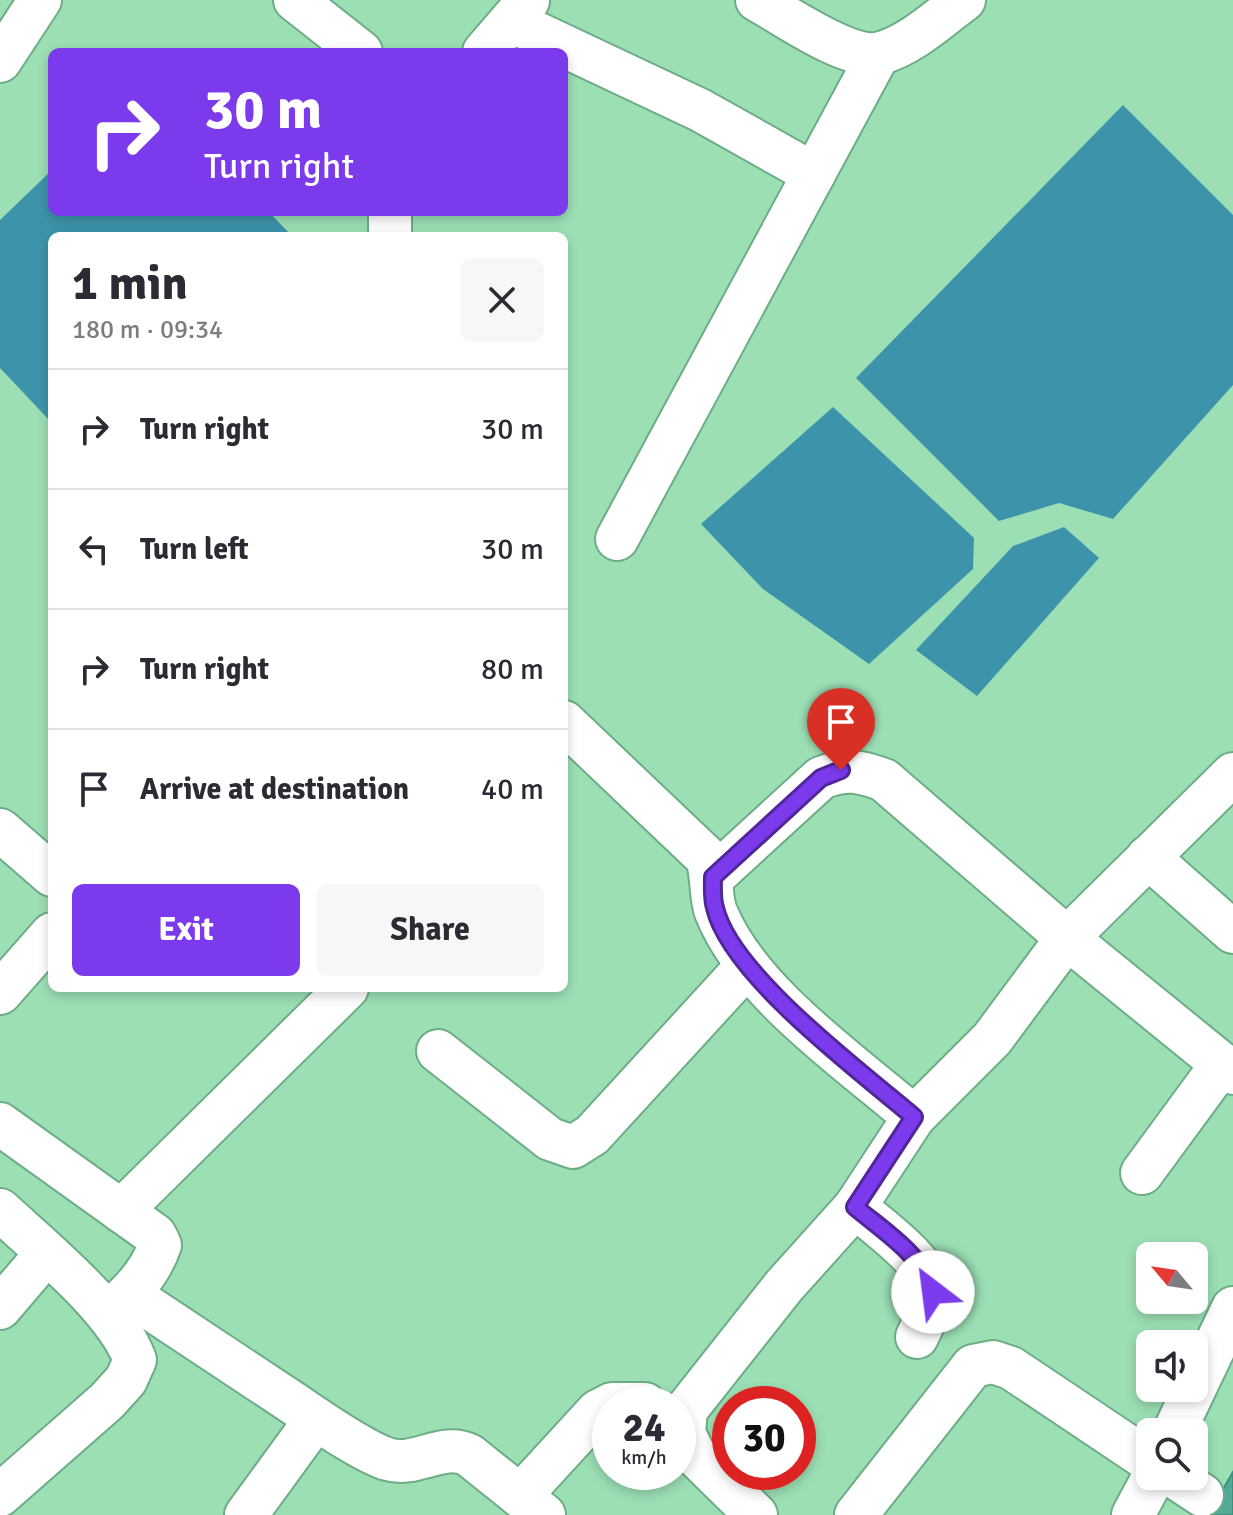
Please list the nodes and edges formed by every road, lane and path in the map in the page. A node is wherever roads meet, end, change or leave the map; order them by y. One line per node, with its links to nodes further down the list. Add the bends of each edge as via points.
1 (39, 0): 9 (street)
2 (295, 0): 6 (street)
3 (757, 0): 8 (street, via 852,52)
4 (964, 0): 8 (street, via 912,40)
5 (520, 10): 7 (street); 10 (street)
6 (356, 48)
7 (487, 48)
8 (878, 55): 10 (street)
9 (0, 61)
10 (814, 174): 11 (street)
11 (617, 539)
12 (568, 726): 17 (street, via 707,858)
13 (1233, 774): 15 (street)
14 (0, 830): 16 (street)
15 (1148, 857): 18 (street); 20 (street)
16 (48, 872)
17 (713, 877): 20 (street, via 821,778 841,770 859,771 884,780); 21 (street, via 715,910)
18 (1233, 932)
19 (48, 938): 22 (street)
20 (1067, 938): 25 (street); 26 (street, via 992,1039)
21 (746, 967): 24 (street, via 592,1135 573,1147 550,1139); 26 (street)
22 (4, 980)
23 (343, 992): 31 (street)
24 (438, 1051)
25 (1228, 1069): 28 (street)
26 (914, 1117): 29 (street)
27 (0, 1124): 31 (street)
28 (1142, 1173)
29 (855, 1207): 36 (street, via 901,1246 930,1280 930,1307); 37 (street)
30 (0, 1210): 32 (street)
31 (121, 1211): 33 (street, via 155,1235 160,1245)
32 (46, 1254): 33 (street); 34 (street)
33 (118, 1304): 39 (street); 44 (street, via 135,1360 126,1380)
34 (0, 1308)
35 (1233, 1308): 38 (street)
36 (917, 1337)
37 (696, 1393)
38 (1181, 1418)
39 (316, 1419): 45 (street, via 386,1458 407,1463 457,1449); 46 (street)
40 (592, 1420): 45 (street)
41 (1136, 1452): 48 (street, via 1011,1368 993,1362 973,1366)
42 (696, 1456): 47 (street)
43 (1146, 1490): 49 (street)
44 (0, 1495)
45 (532, 1505)
46 (246, 1515)
47 (756, 1515)
48 (856, 1515)
49 (1133, 1515)

